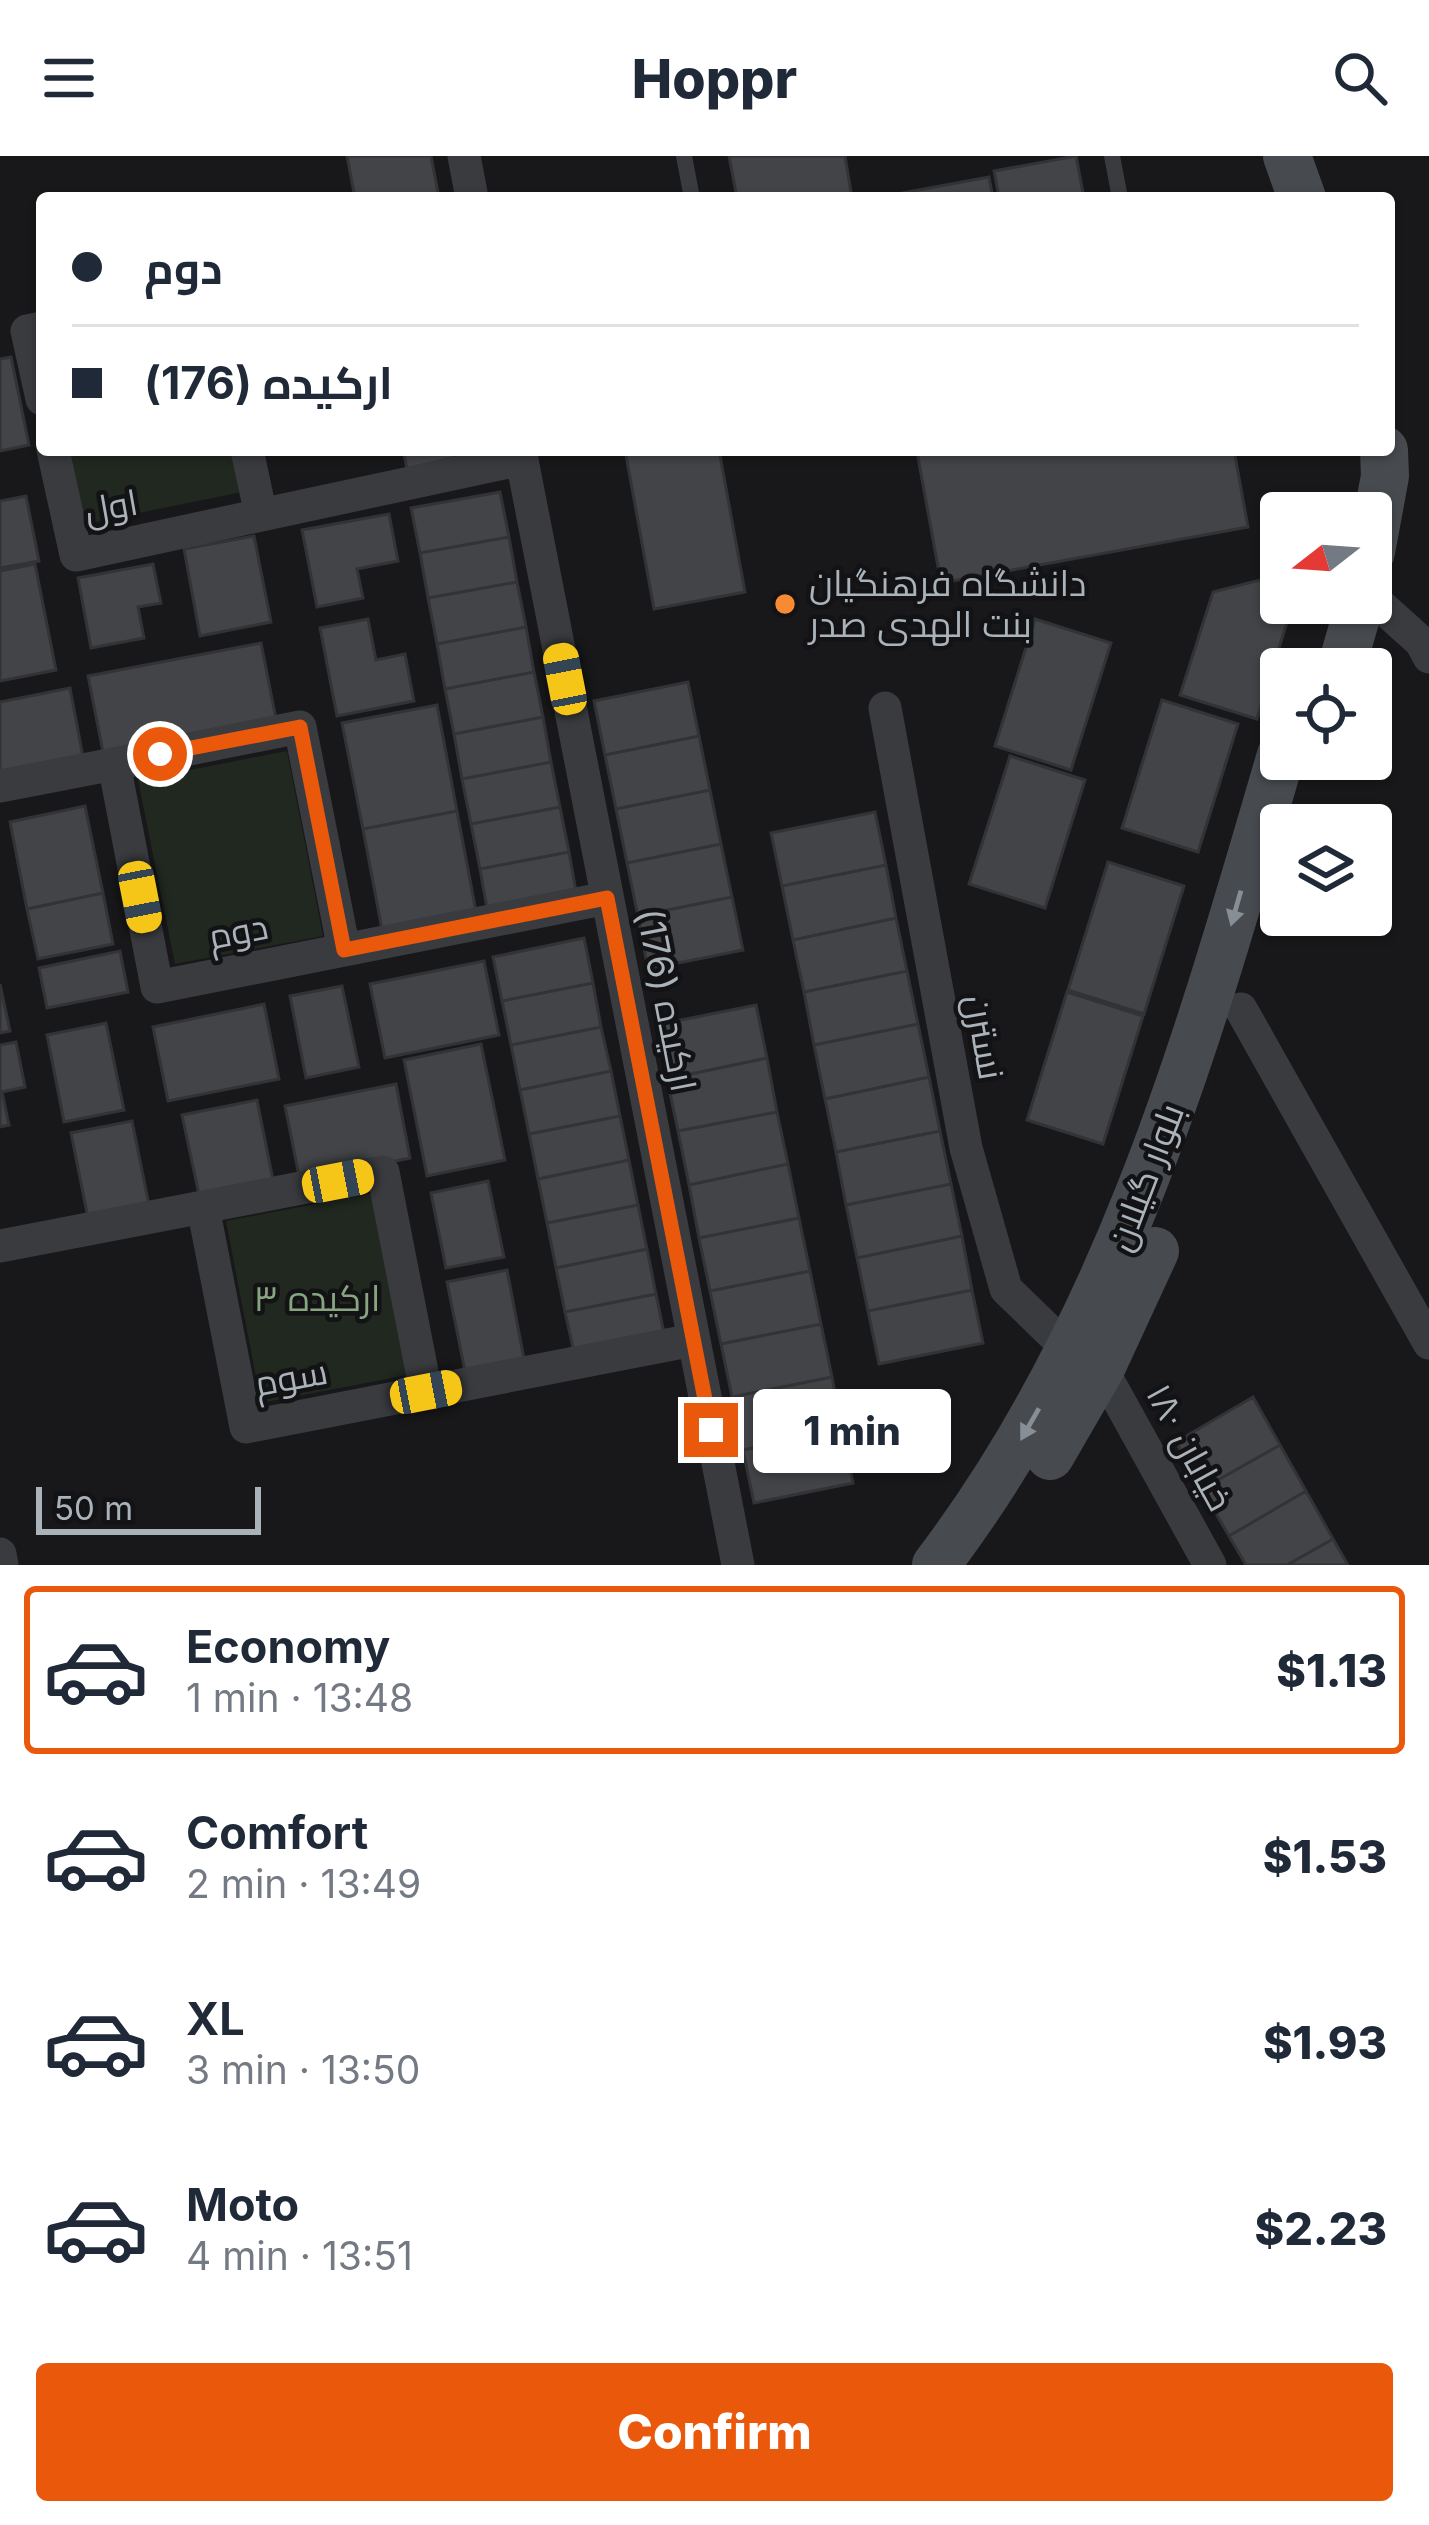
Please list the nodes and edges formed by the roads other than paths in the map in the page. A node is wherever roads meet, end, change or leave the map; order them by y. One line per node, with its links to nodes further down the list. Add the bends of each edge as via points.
1 (464, 156): 6 (street)
2 (684, 156): 7 (lane)
3 (1112, 156): 8 (lane)
4 (1287, 156): 9 (main road)
5 (1324, 156): 10 (main road)
6 (471, 192)
7 (691, 192)
8 (1119, 192)
9 (1300, 192)
10 (1335, 192)
11 (23, 332): 12 (street)
12 (36, 378)
13 (54, 456): 21 (street, اول, via 76,555)
14 (248, 456): 21 (street)
15 (517, 456): 21 (street, اول)
16 (521, 456): 28 (street, ارکیده (176))
17 (1350, 456): 19 (main road)
18 (1384, 456): 20 (main road)
19 (1346, 492)
20 (1382, 492)
21 (261, 515)
22 (1392, 616): 23 (street)
23 (1429, 658)
24 (885, 708): 36 (street, نسترن, via 966,1148 1006,1288)
25 (114, 764): 27 (street); 30 (street, دوم, via 157,986); 30 (street, via 300,727)
26 (1274, 780): 36 (main road, بلوار گیلان, one-way to 36, via 1210,998)
27 (0, 786)
28 (607, 898): 30 (street, دوم); 34 (street, ارکیده (176))
29 (1262, 936): 31 (main road, بلوار گیلان)
30 (344, 950)
31 (1241, 1009): 35 (street); 36 (main road, بلوار گیلان, via 1167,1225)
32 (203, 1207): 33 (street); 37 (street, via 382,1172); 37 (street, سوم, via 246,1427)
33 (0, 1246)
34 (693, 1340): 37 (street, سوم); 40 (street, ارکیده (176))
35 (1429, 1343)
36 (1086, 1360): 41 (main road, بلوار گیلان, one-way to 41); 42 (main road, بلوار گیلان, via 1017,1514); 43 (street, خیابان ۱۸۰)
37 (426, 1392)
38 (0, 1554): 39 (street)
39 (2, 1565)
40 (737, 1565)
41 (936, 1565)
42 (978, 1565)
43 (1210, 1565)

